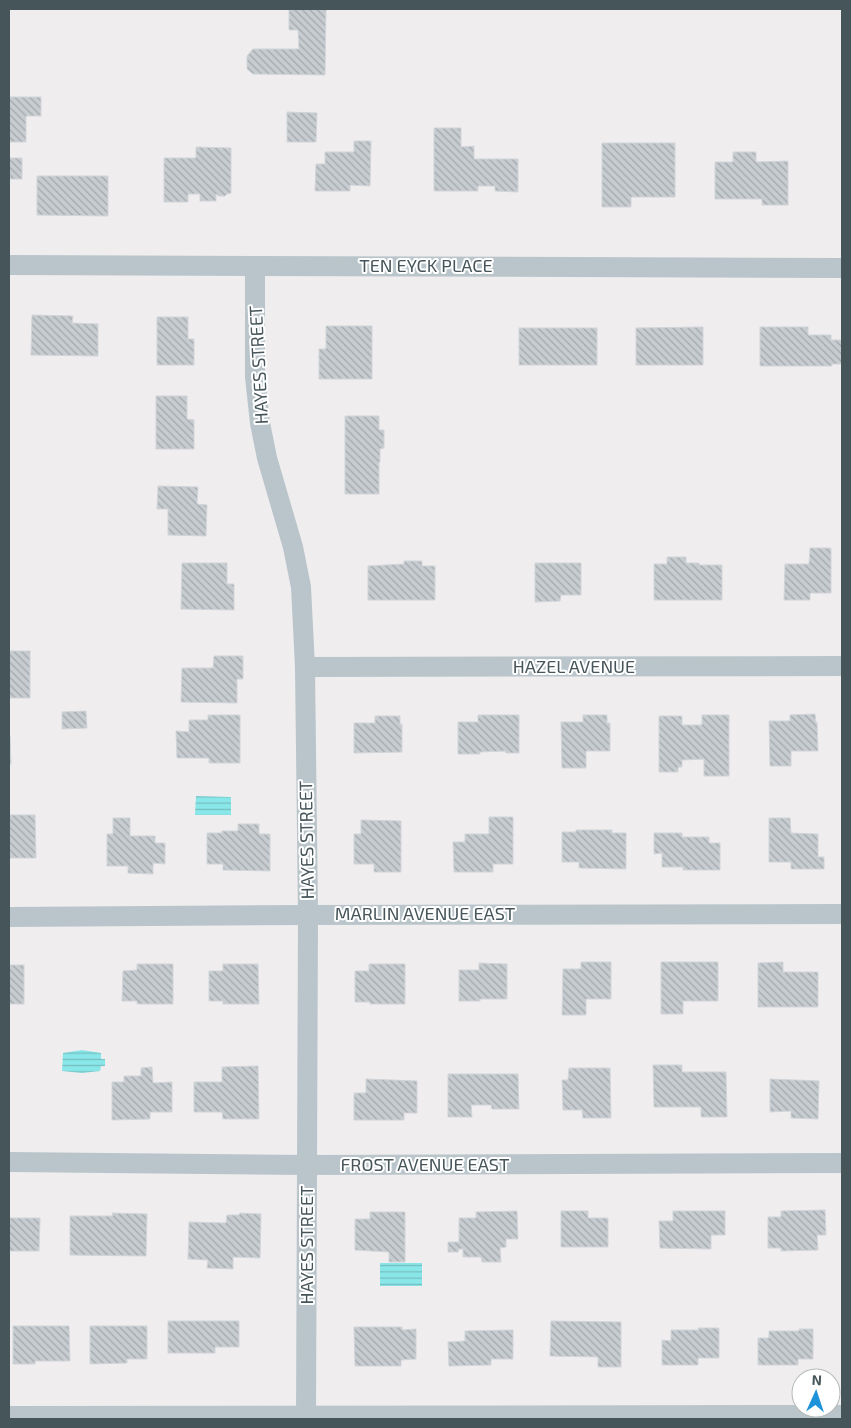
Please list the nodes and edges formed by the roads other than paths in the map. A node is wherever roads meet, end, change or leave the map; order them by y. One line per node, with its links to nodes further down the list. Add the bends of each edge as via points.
1 (9, 266): 2 (street, TEN EYCK PLACE)
2 (255, 266): 3 (street, TEN EYCK PLACE); 5 (street, HAYES STREET, via 256,377 260,423 301,587)
3 (842, 268)
4 (842, 666): 5 (street, HAZEL AVENUE)
5 (305, 667): 6 (street, HAYES STREET)
6 (308, 914): 7 (street, MARLIN AVENUE EAST); 8 (street, MARLIN AVENUE EAST); 11 (street, HAYES STREET)
7 (842, 914)
8 (9, 917)
9 (9, 1162): 11 (street, FROST AVENUE EAST)
10 (842, 1163): 11 (street, FROST AVENUE EAST)
11 (308, 1165): 14 (street, HAYES STREET)
12 (842, 1415): 14 (street)
13 (9, 1416): 14 (street)
14 (306, 1417)

